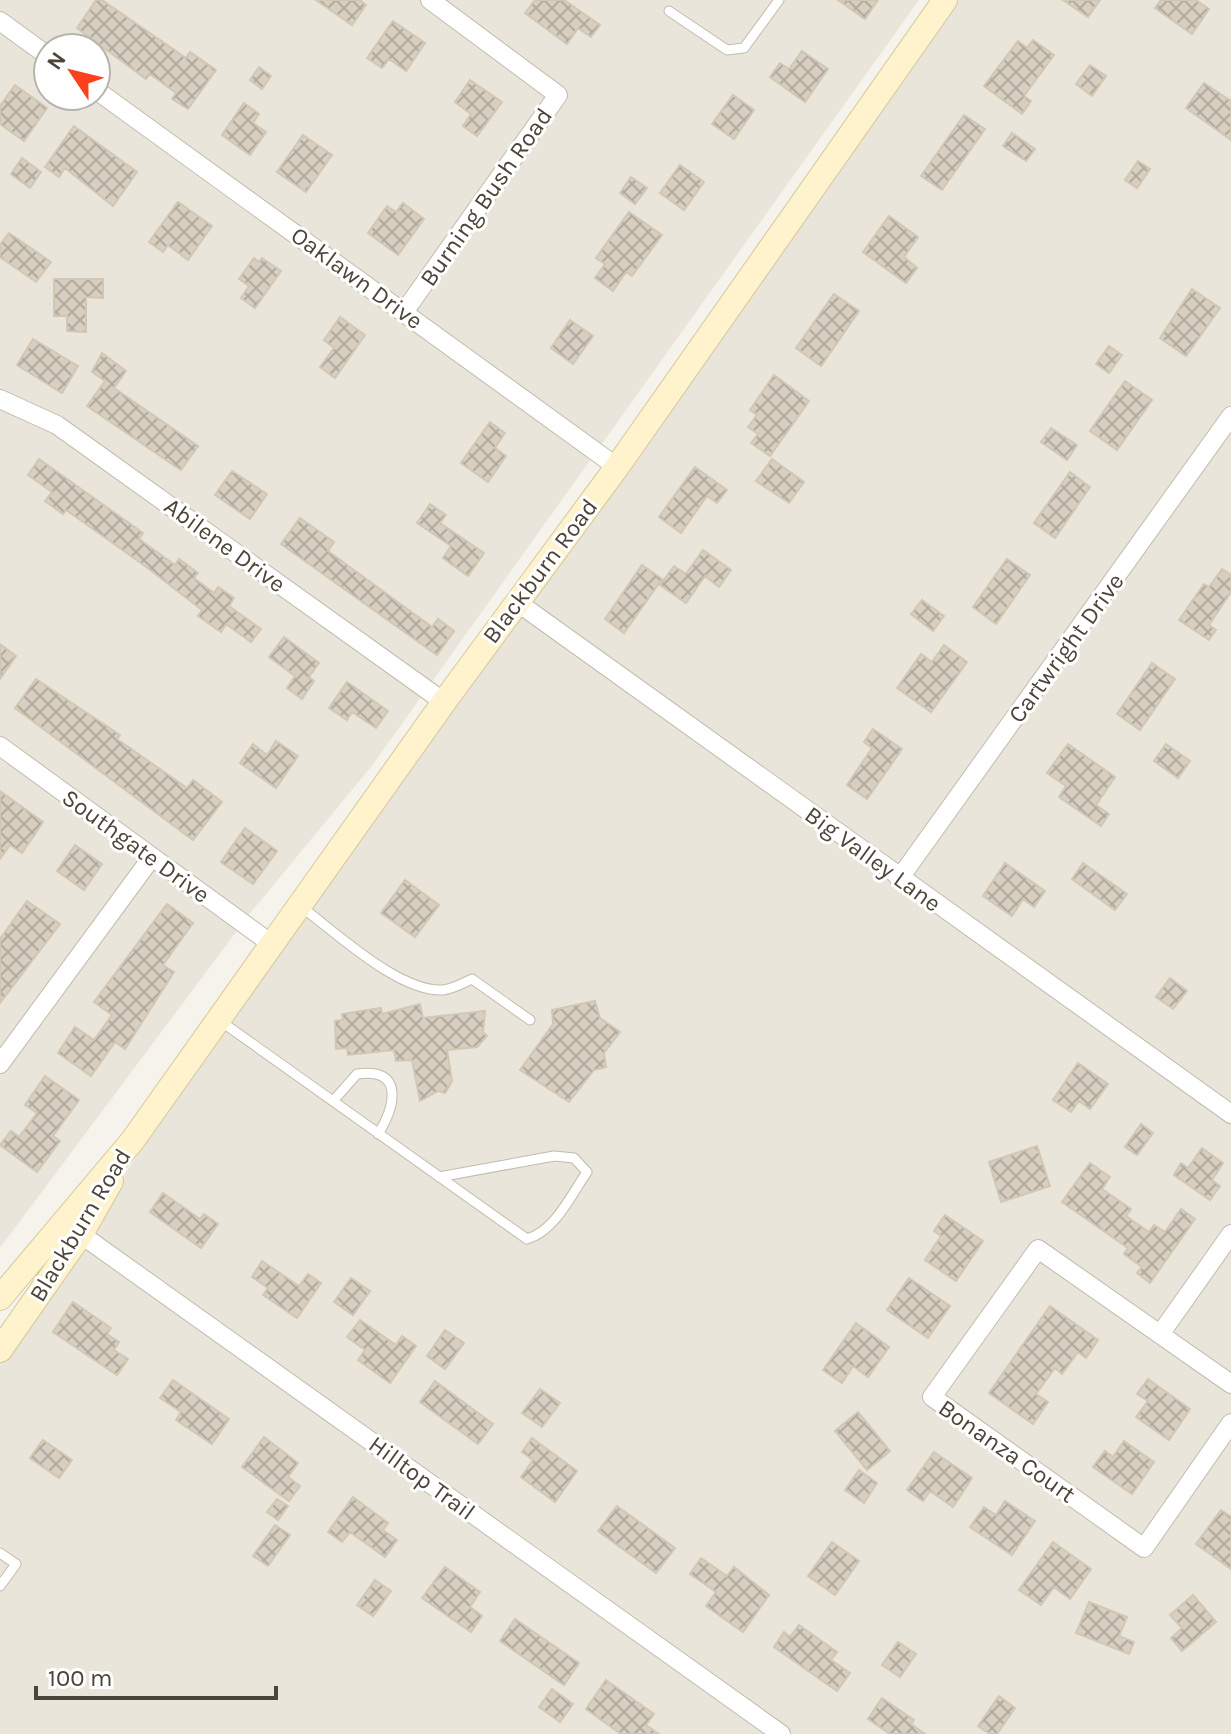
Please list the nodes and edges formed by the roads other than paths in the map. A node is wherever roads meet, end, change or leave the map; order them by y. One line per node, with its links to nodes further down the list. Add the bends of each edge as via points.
1 (430, 0): 8 (street, Burning Bush Road, via 558,95)
2 (779, 0): 4 (lane, via 744,48 727,50)
3 (945, 0): 11 (main road, Blackburn Road)
4 (669, 11)
5 (0, 21): 6 (street)
6 (32, 44)
7 (112, 102): 8 (street, Oaklawn Drive)
8 (404, 312): 11 (street, Oaklawn Drive)
9 (0, 399): 13 (street, Abilene Drive, via 57,425)
10 (1231, 416): 16 (street, Cartwright Drive)
11 (617, 467): 12 (main road, Blackburn Road)
12 (517, 602): 13 (main road, Blackburn Road); 16 (street, Big Valley Lane)
13 (444, 702): 17 (main road, Blackburn Road)
14 (0, 746): 15 (street, Southgate Drive)
15 (152, 857): 18 (street, Southgate Drive); 21 (street)
16 (899, 879): 23 (street, Big Valley Lane)
17 (300, 906): 18 (main road, Blackburn Road); 20 (lane, via 402,980 447,990 472,979)
18 (273, 945): 19 (main road, Blackburn Road)
19 (219, 1020): 22 (lane); 26 (main road, Blackburn Road)
20 (530, 1020)
21 (0, 1064)
22 (333, 1101): 24 (lane); 24 (lane, via 357,1074 384,1078 394,1103)
23 (1231, 1114)
24 (378, 1134): 25 (lane)
25 (439, 1177): 25 (lane, via 527,1239 552,1223 587,1172 574,1158 554,1156)
26 (72, 1228): 28 (main road, Blackburn Road); 30 (main road, Blackburn Road); 35 (street, Hilltop Trail)
27 (1231, 1234): 29 (street)
28 (0, 1298)
29 (1161, 1333): 31 (street, Bonanza Court); 32 (street, Bonanza Court, via 1038,1249 932,1397 1144,1548)
30 (0, 1350)
31 (1231, 1384)
32 (1231, 1423)
33 (0, 1553): 34 (lane, via 16,1564)
34 (0, 1586)
35 (781, 1734)

